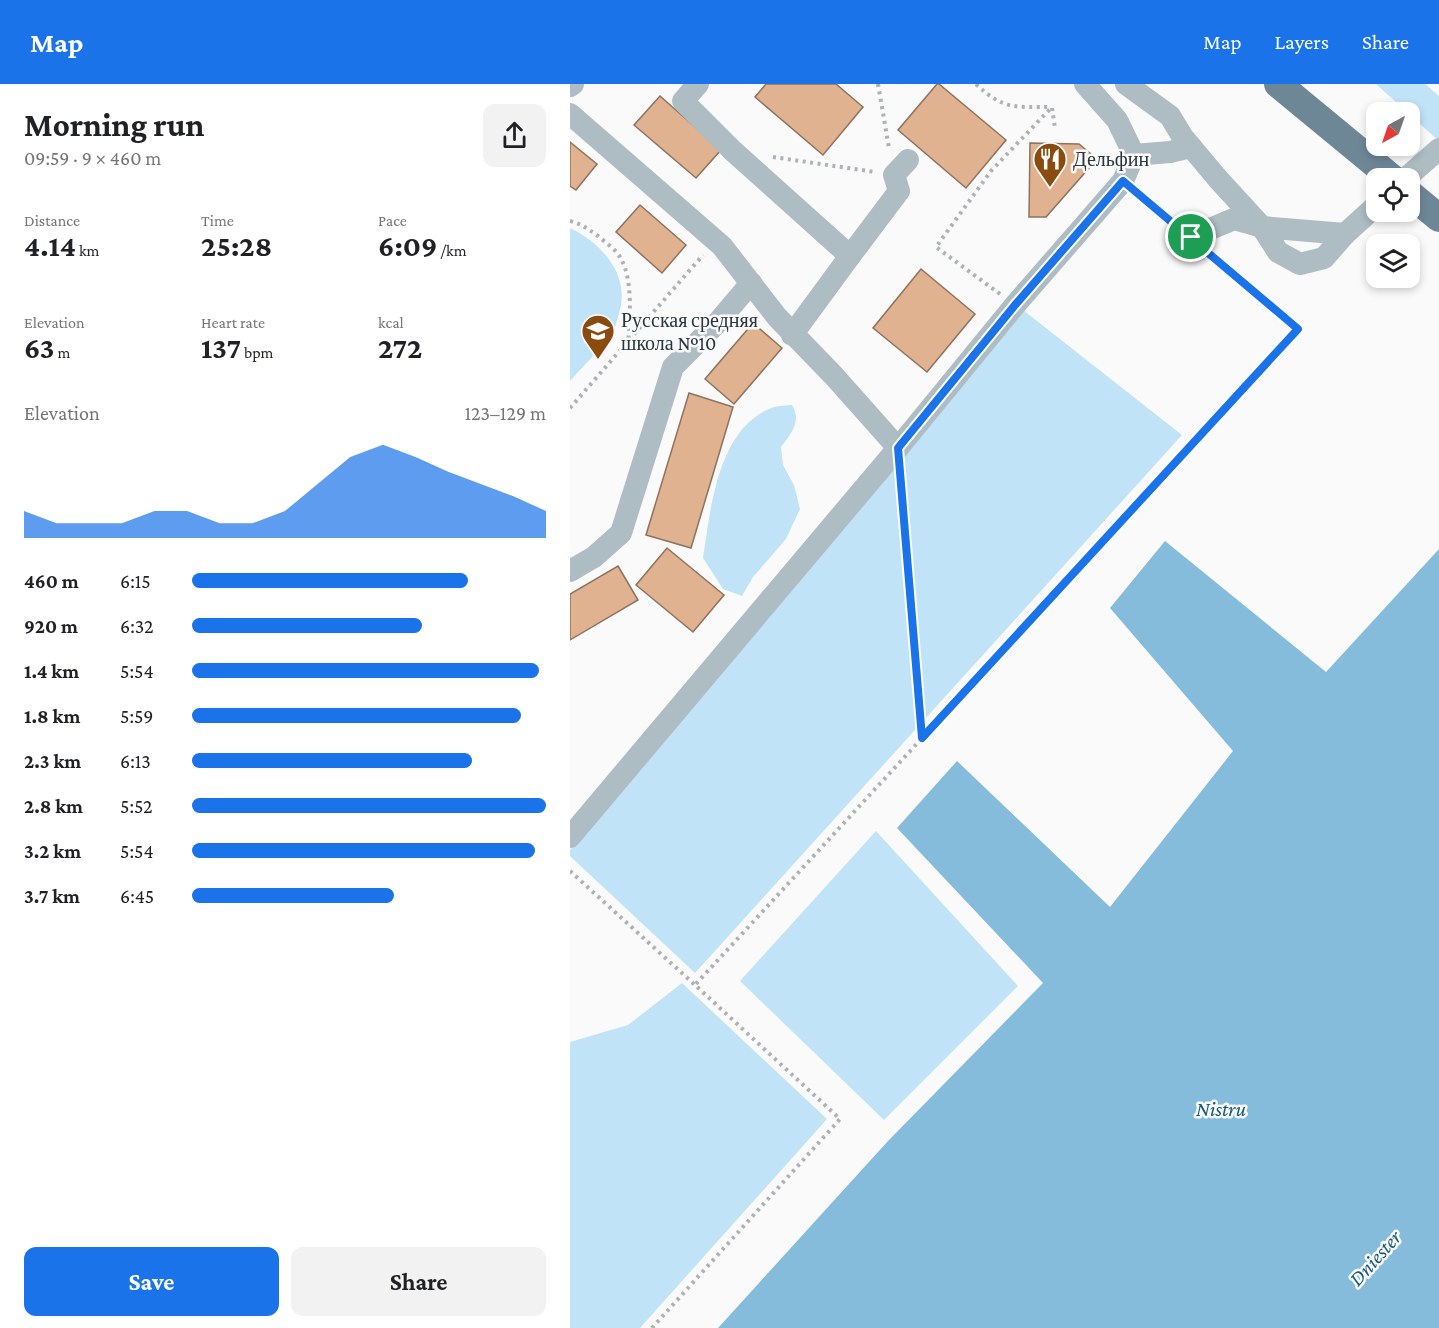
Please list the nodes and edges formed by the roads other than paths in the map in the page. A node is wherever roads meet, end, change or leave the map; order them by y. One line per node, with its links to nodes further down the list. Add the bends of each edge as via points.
1 (699, 84): 18 (street, via 683,102)
2 (1126, 84): 6 (street, via 1170,116)
3 (1278, 84): 10 (main road)
4 (1088, 85): 8 (street, via 1117,120)
5 (570, 114): 19 (street, via 722,246)
6 (1191, 147): 8 (street); 15 (street)
7 (1439, 149): 11 (street)
8 (1134, 155): 21 (street, via 1123,181)
9 (901, 168): 18 (street, via 899,191)
10 (1380, 168)
11 (1418, 168)
12 (1420, 202): 14 (main road)
13 (1366, 215): 16 (street)
14 (1439, 218)
15 (1262, 227): 16 (street); 16 (street, via 1278,252 1300,264 1324,258); 17 (street, via 1234,219)
16 (1345, 234)
17 (1191, 237)
18 (850, 256): 20 (street)
19 (751, 283): 20 (street); 22 (street, via 673,367 621,533 594,557)
20 (792, 335): 21 (street)
21 (898, 448): 23 (street)
22 (570, 571)
23 (570, 837)

